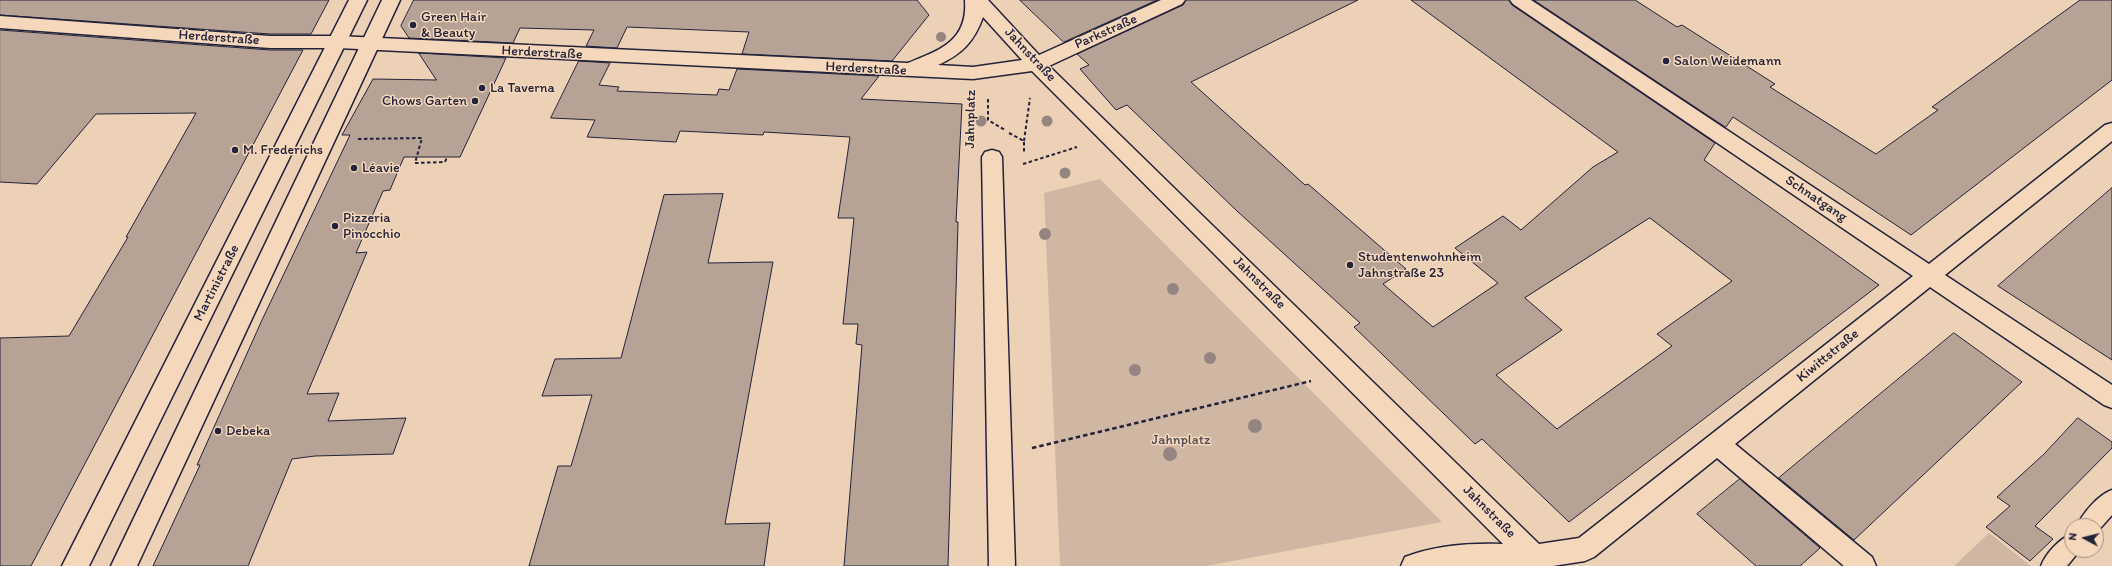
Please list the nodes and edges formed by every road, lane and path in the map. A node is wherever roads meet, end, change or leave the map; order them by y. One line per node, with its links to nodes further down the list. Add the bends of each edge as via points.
1 (358, 0): 8 (street, Martinistraße)
2 (391, 0): 9 (street)
3 (974, 0): 11 (street, via 976,15 968,33 948,53)
4 (978, 0): 10 (street, Jahnstraße)
5 (1176, 0): 10 (street, Parkstraße)
6 (1519, 0): 21 (street, Schnatgang)
7 (0, 22): 8 (street, Herderstraße, via 270,42)
8 (338, 42): 9 (street, Herderstraße); 30 (street, Martinistraße)
9 (371, 44): 11 (street, Herderstraße); 16 (street)
10 (1036, 64): 12 (street, Herderstraße); 13 (street, Jahnstraße)
11 (910, 70): 12 (street, Herderstraße)
12 (973, 73): 19 (path, Jahnplatz, via 971,157)
13 (1052, 79): 15 (street, Jahnstraße); 17 (path, via 1032,89)
14 (2112, 130): 21 (street, Kiwittstraße)
15 (1110, 137): 20 (path); 22 (street, Jahnstraße)
16 (326, 139): 18 (path, via 422,138 415,163 445,162); 31 (street)
17 (1024, 141)
18 (447, 157)
19 (992, 157): 25 (street, Jahnplatz)
20 (1024, 163)
21 (1929, 276): 23 (street, Schnatgang); 24 (street, Kiwittstraße)
22 (1349, 372): 25 (path); 29 (street, Jahnstraße)
23 (2112, 398)
24 (1718, 444): 29 (street, Kiwittstraße, via 1585,549); 34 (street)
25 (1000, 454): 32 (street, Jahnplatz)
26 (2112, 500): 27 (lane)
27 (2095, 518)
28 (2064, 553): 35 (lane)
29 (1538, 561): 33 (street, via 1470,555)
30 (75, 566)
31 (124, 566)
32 (1002, 566)
33 (1414, 566)
34 (1863, 566)
35 (2052, 566)

